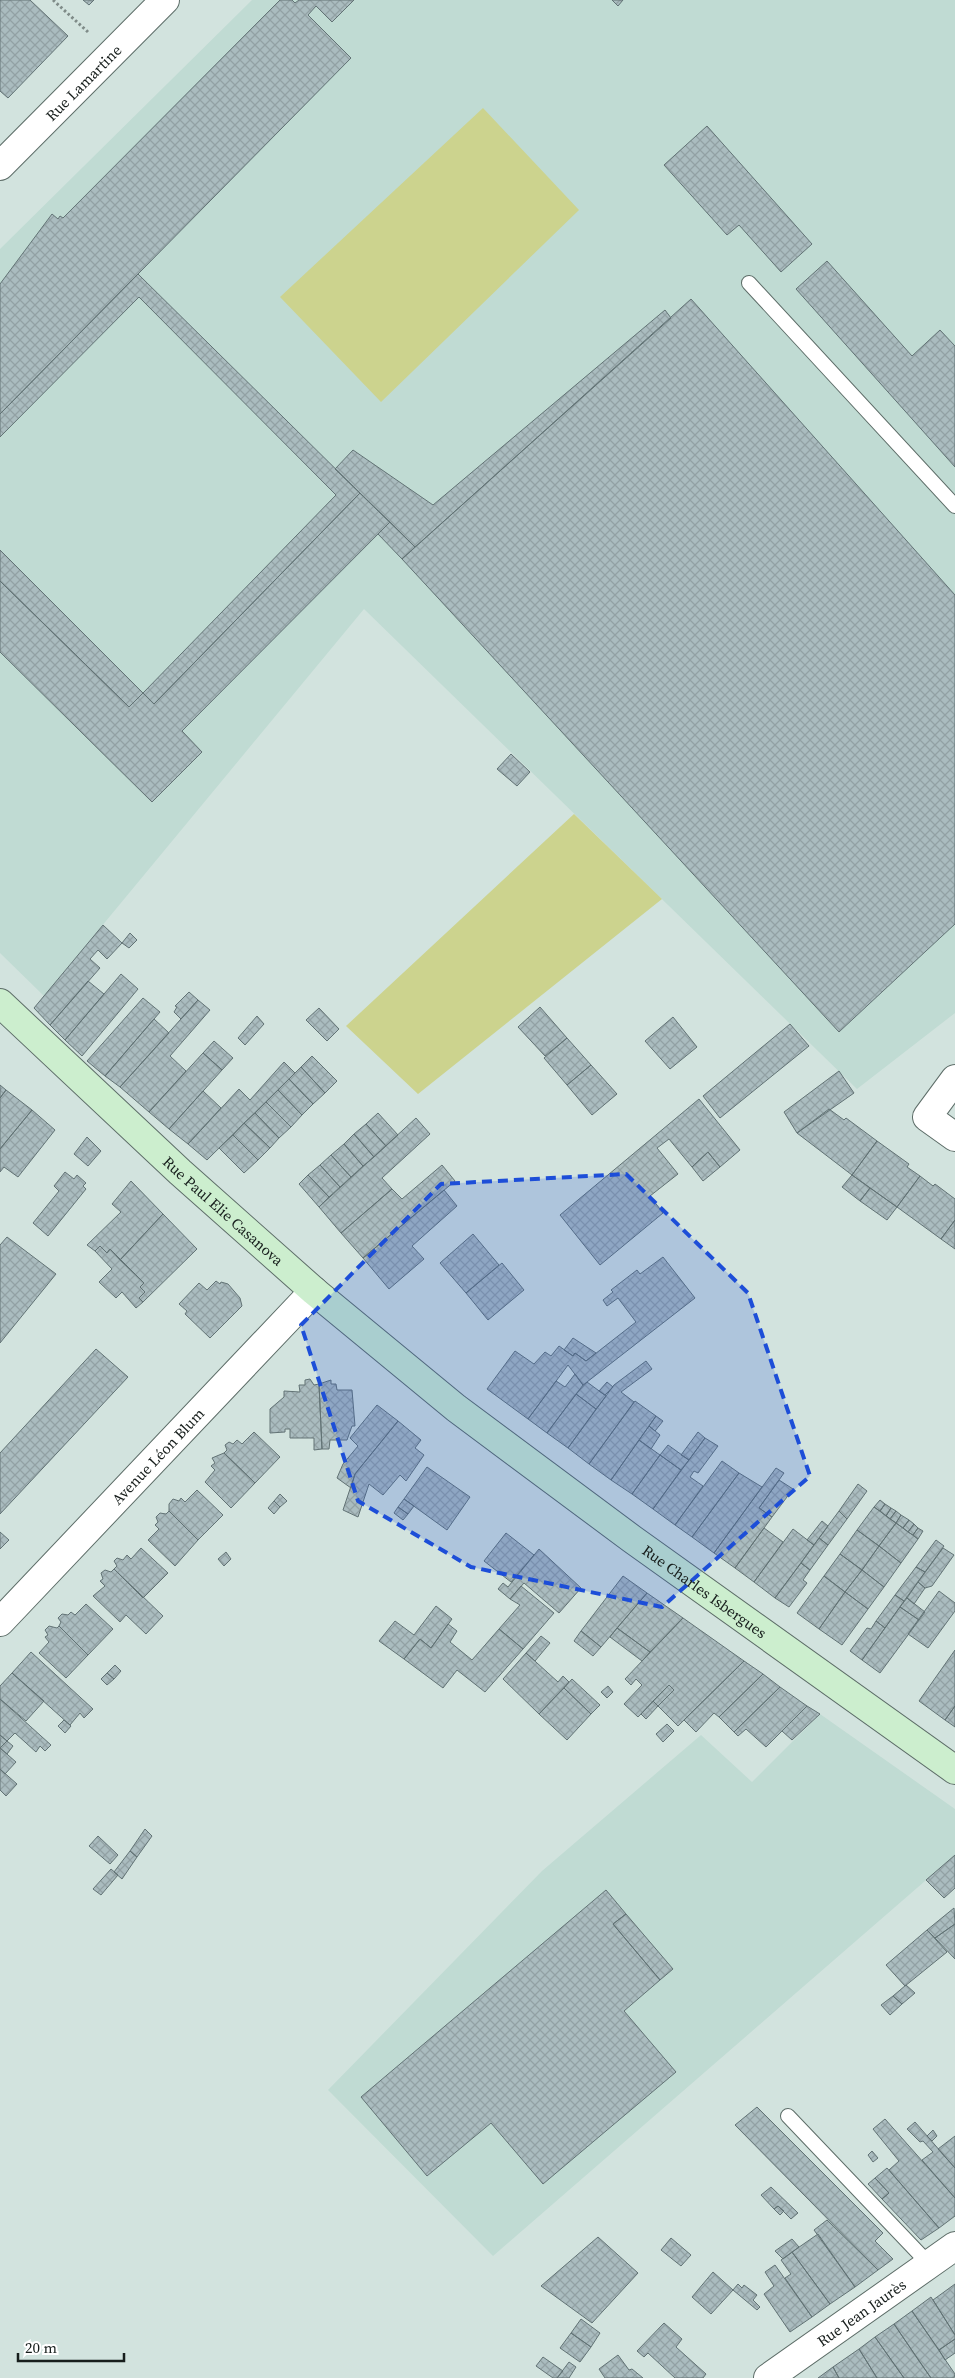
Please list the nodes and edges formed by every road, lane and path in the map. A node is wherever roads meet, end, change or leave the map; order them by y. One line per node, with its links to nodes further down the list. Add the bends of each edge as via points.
1 (53, 0): 3 (path)
2 (165, 0): 3 (street, Rue Lamartine)
3 (111, 53): 4 (street, Rue Lamartine)
4 (0, 166)
5 (749, 283): 6 (lane)
6 (955, 506)
7 (0, 1003): 10 (main road, Rue Paul Elie Casanova, via 142,1138)
8 (955, 1079): 9 (street, via 927,1117)
9 (955, 1137)
10 (314, 1291): 11 (main road, Rue Paul Elie Casanova); 12 (street, Avenue Léon Blum)
11 (456, 1408): 13 (main road, Rue Charles Isbergues, via 632,1539)
12 (0, 1622)
13 (955, 1770)
14 (788, 2116): 16 (lane)
15 (955, 2246): 16 (street, Rue Jean Jaurès)
16 (929, 2264): 17 (street, Rue Jean Jaurès)
17 (768, 2378)

